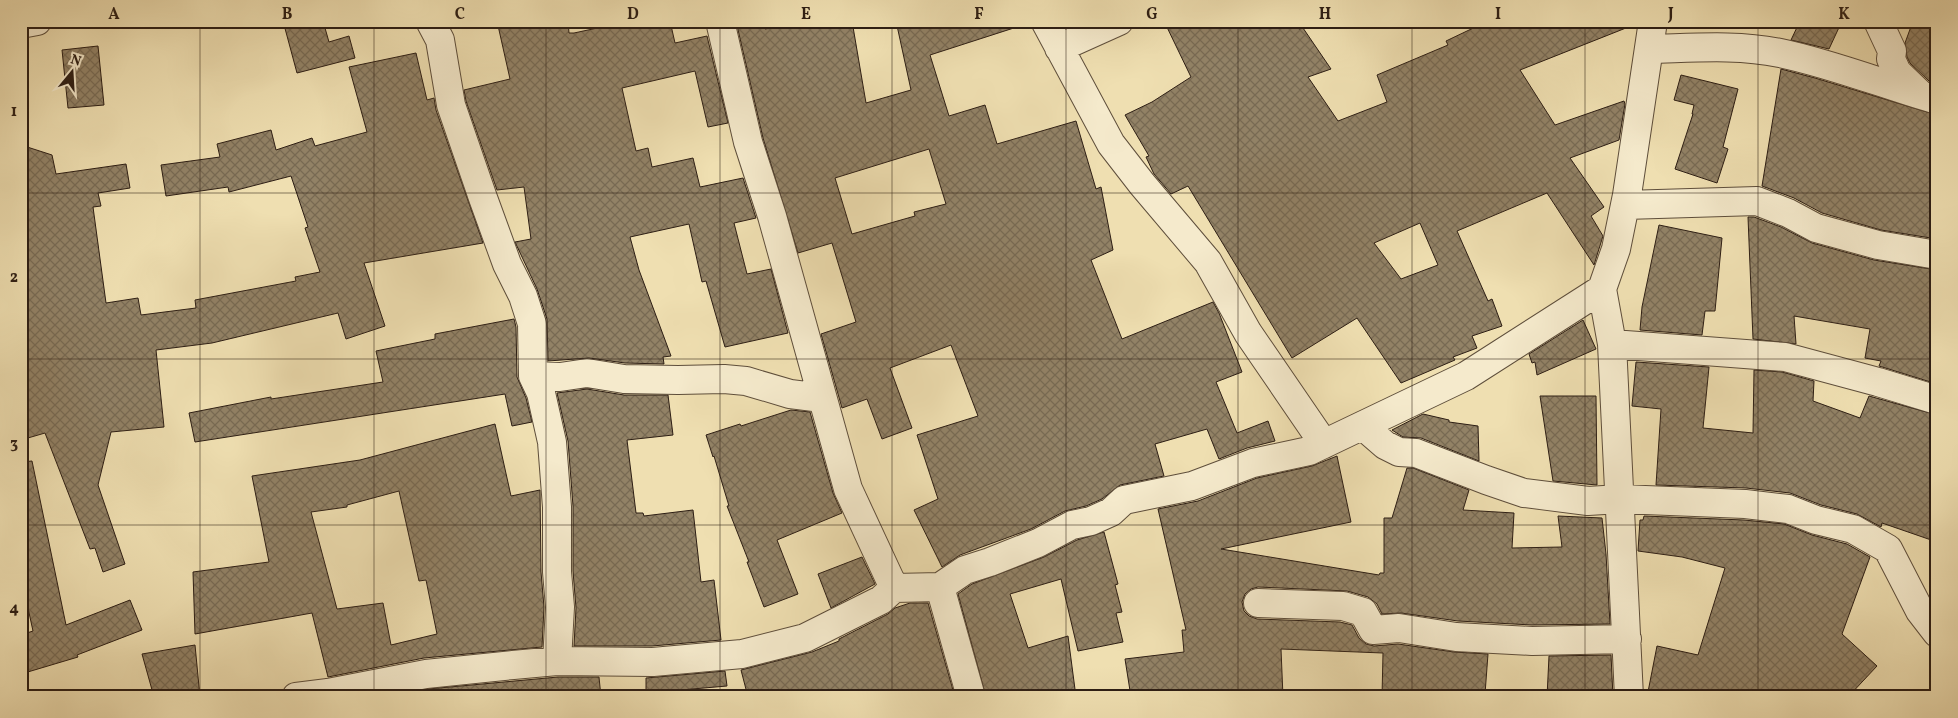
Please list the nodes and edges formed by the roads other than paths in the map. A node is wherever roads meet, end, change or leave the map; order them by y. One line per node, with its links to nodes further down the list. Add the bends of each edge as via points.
1 (38, 21): 8 (street)
2 (430, 21): 16 (street, via 440,40 451,106 482,198 532,324)
3 (720, 21): 17 (street, via 748,142 772,216)
4 (1045, 21): 9 (street)
5 (1118, 21): 9 (street)
6 (1653, 21): 10 (street)
7 (1878, 21): 11 (street, via 1892,51 1891,59 1897,72)
8 (21, 24)
9 (1059, 48): 20 (street, via 1111,144 1208,262 1248,333)
10 (1650, 49): 11 (street, via 1736,47 1779,52); 12 (street)
11 (1929, 98)
12 (1625, 205): 13 (street, via 1757,201 1816,228 1878,246); 14 (street, via 1616,249)
13 (1937, 256)
14 (1602, 289): 15 (street); 19 (street, via 1466,376)
15 (1612, 344): 18 (street, via 1785,357); 21 (street)
16 (532, 376): 17 (street, via 560,377 587,373 624,379 724,378); 27 (street, via 541,393 552,442 560,607)
17 (822, 398): 23 (street, via 848,489)
18 (1937, 400)
19 (1362, 426): 20 (street); 21 (street, via 1384,445 1399,452 1416,453 1524,492 1588,501)
20 (1324, 444): 22 (street, via 1309,452 1253,463 1192,486 1124,500 1111,512 965,570)
21 (1620, 499): 25 (street, via 1788,509 1816,520 1853,528 1888,549 1920,611); 26 (street)
22 (940, 587): 23 (street); 29 (street)
23 (894, 588): 27 (street, via 881,600 805,638 742,654 654,662)
24 (1258, 603): 26 (street, via 1343,606 1363,612 1372,630 1399,628 1456,637 1532,640)
25 (1937, 633)
26 (1627, 639): 30 (street)
27 (557, 661): 28 (street, via 426,674)
28 (296, 697)
29 (971, 697)
30 (1629, 697)

